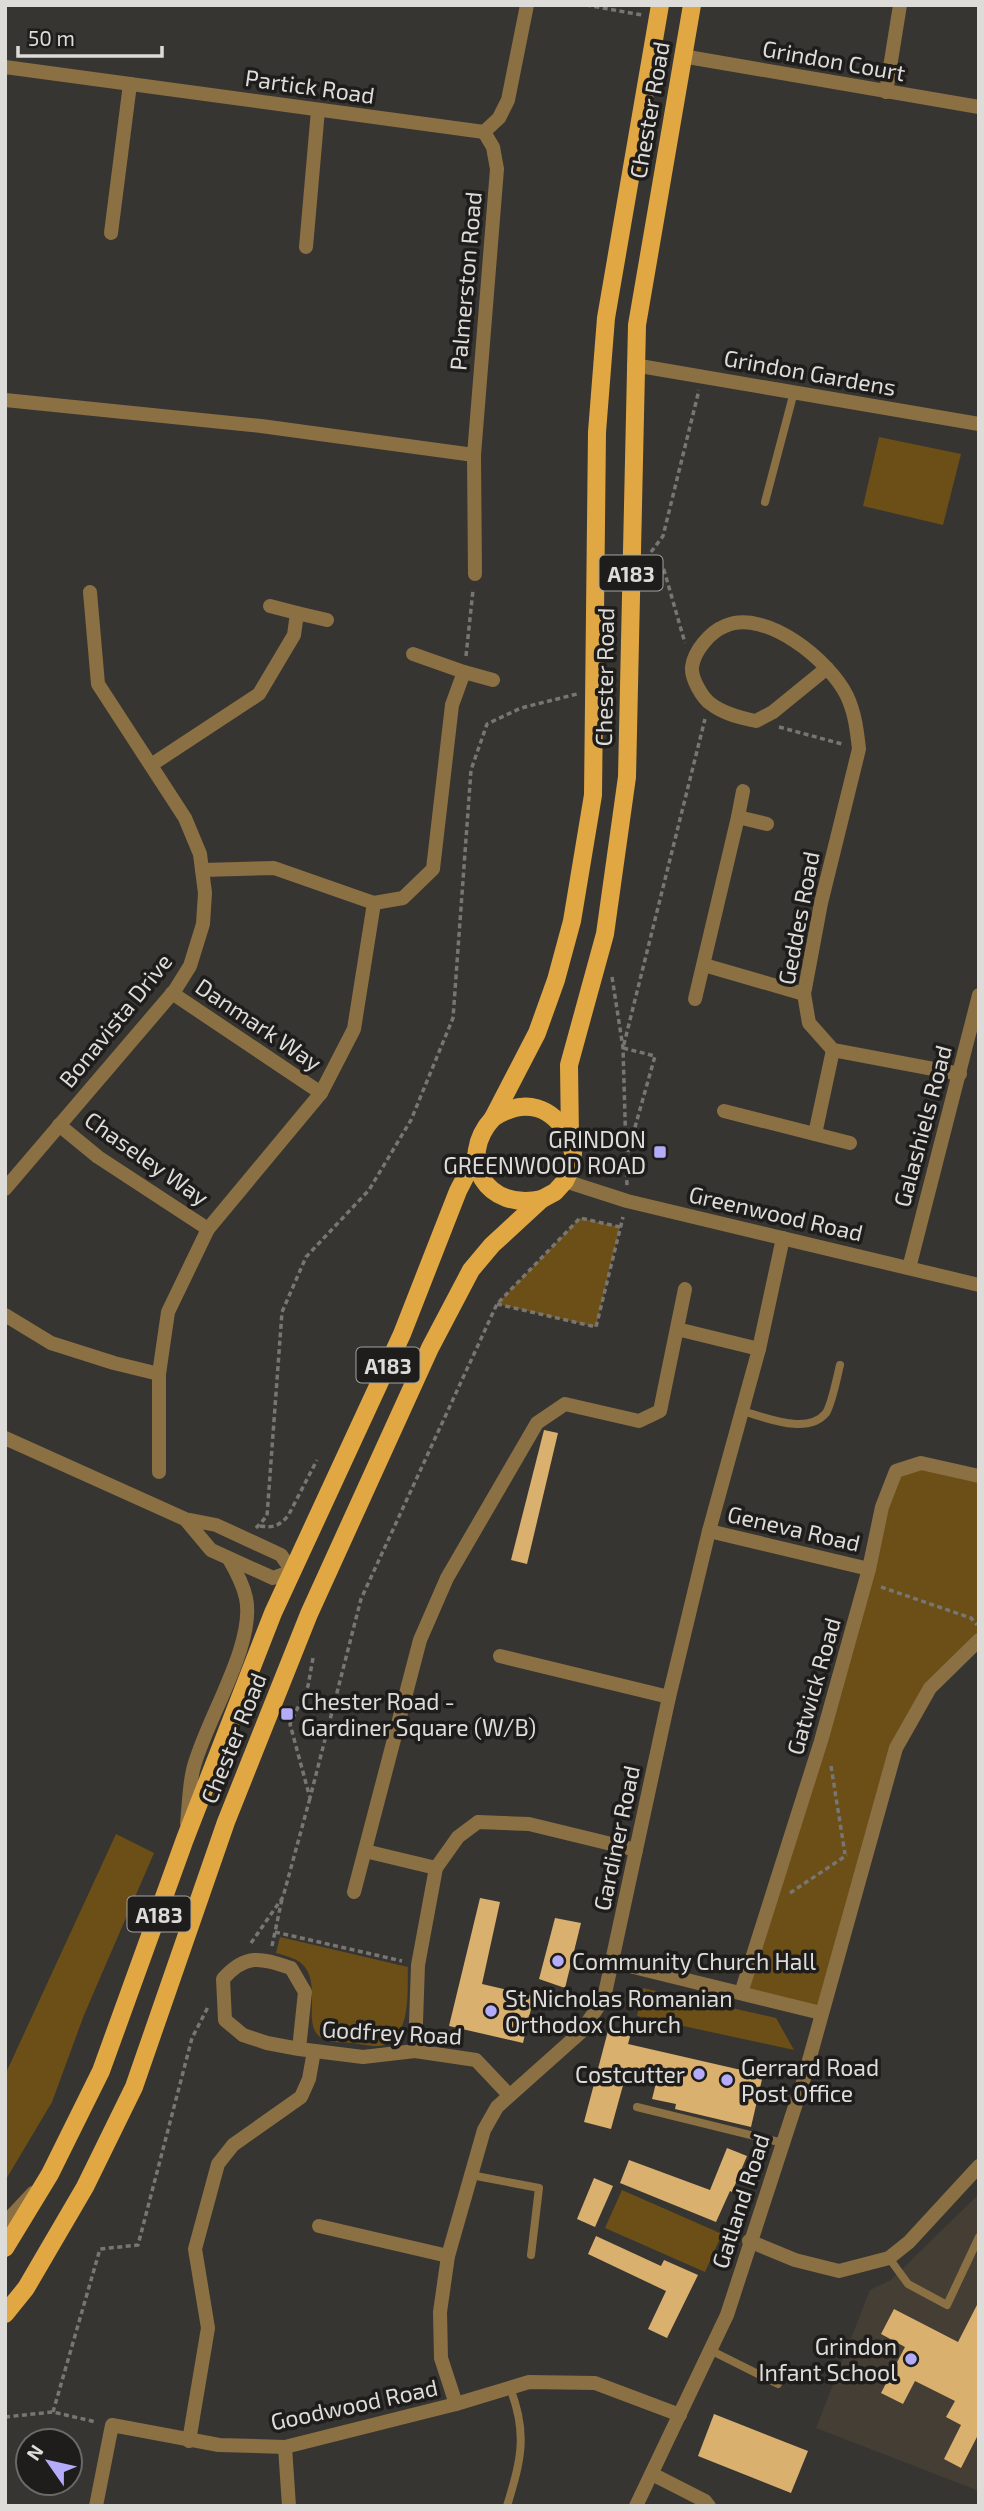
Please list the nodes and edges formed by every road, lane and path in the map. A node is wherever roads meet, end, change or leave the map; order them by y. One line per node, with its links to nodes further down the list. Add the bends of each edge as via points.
1 (527, 5): 12 (street, via 508,100 499,118)
2 (586, 5): 5 (path)
3 (692, 5): 6 (main road, Chester Road / A183)
4 (900, 5): 9 (street)
5 (659, 14): 34 (main road, Chester Road / A183, via 606,318 597,432)
6 (682, 56): 9 (street, Grindon Court); 15 (main road, Chester Road / A183)
7 (5, 67): 8 (street, Partick Road)
8 (130, 84): 11 (street, Partick Road); 13 (street)
9 (886, 92): 10 (street, Grindon Court)
10 (979, 107)
11 (318, 110): 12 (street, Partick Road); 14 (street)
12 (484, 132): 20 (street, Palmerston Road, via 493,147 497,169)
13 (111, 233)
14 (306, 247)
15 (634, 365): 16 (street, Grindon Gardens); 58 (main road, Chester Road / A183, via 627,777 605,934 569,1065)
16 (702, 377): 17 (street, Grindon Gardens); 23 (path, via 663,536)
17 (794, 392): 19 (street, Grindon Gardens); 21 (lane)
18 (5, 400): 20 (street, via 261,426)
19 (979, 424)
20 (474, 455): 24 (street, Palmerston Road)
21 (765, 502)
22 (647, 543): 23 (path)
23 (647, 557): 31 (path, via 664,570)
24 (475, 574): 32 (path)
25 (90, 592): 38 (street, Bonavista Drive, via 97,684)
26 (270, 606): 27 (street)
27 (297, 613): 28 (street); 38 (street, via 294,635 259,694)
28 (327, 620)
29 (413, 654): 32 (street)
30 (827, 667): 31 (street, Geddes Road, via 792,639 770,628 746,624 726,625 710,636); 36 (street); 37 (street, Geddes Road, via 847,696)
31 (692, 668): 35 (street)
32 (464, 672): 33 (street); 43 (street, via 452,705 433,869 403,898)
33 (493, 680)
34 (595, 689): 55 (main road, Chester Road / A183, via 593,795 572,921 537,1033); 84 (path, via 521,708 487,724 471,770 453,1018 411,1120 369,1190 306,1257 282,1312 267,1516)
35 (709, 703): 36 (street); 50 (path)
36 (756, 721): 37 (path)
37 (859, 749): 47 (street, Geddes Road)
38 (151, 765): 42 (street, Bonavista Drive, via 185,818)
39 (743, 792): 40 (street)
40 (738, 817): 41 (street); 44 (street)
41 (767, 824)
42 (202, 870): 43 (street, via 274,867); 46 (street, Bonavista Drive, via 203,924 190,966)
43 (374, 903): 53 (street, via 354,1029)
44 (704, 965): 47 (street); 49 (street)
45 (611, 972): 50 (path)
46 (172, 993): 53 (street, Danmark Way); 56 (street, Bonavista Drive)
47 (804, 994): 51 (street, Geddes Road, via 809,1023)
48 (979, 995): 52 (street, Galashiels Road)
49 (695, 999)
50 (623, 1048): 60 (path); 60 (path, via 655,1056)
51 (833, 1050): 52 (street); 57 (street)
52 (960, 1074): 69 (street, Galashiels Road)
53 (321, 1093): 67 (street)
54 (724, 1111): 57 (street)
55 (493, 1118): 58 (main road, via 507,1108 536,1107 551,1114); 61 (main road, Chester Road / A183, via 480,1135)
56 (59, 1125): 63 (street, Bonavista Drive); 67 (street, Chaseley Way, via 98,1157)
57 (815, 1134): 59 (street)
58 (570, 1138): 62 (main road, Chester Road / A183, via 573,1153)
59 (850, 1143)
60 (627, 1155): 65 (path)
61 (476, 1156): 64 (main road, via 479,1173 497,1195 519,1202); 88 (main road, Chester Road / A183, via 402,1334)
62 (565, 1181): 64 (main road, Chester Road / A183); 65 (street, Greenwood Road)
63 (5, 1189)
64 (542, 1199): 90 (main road, Chester Road / A183, via 471,1270 430,1348)
65 (627, 1201): 66 (path); 68 (street, Greenwood Road)
66 (621, 1227): 72 (path, via 580,1218); 72 (path, via 596,1327)
67 (208, 1228): 77 (street, via 168,1312)
68 (783, 1238): 69 (street, Greenwood Road); 75 (street, Gardiner Road)
69 (909, 1268): 70 (street, Greenwood Road)
70 (979, 1285)
71 (685, 1289): 74 (street)
72 (497, 1304): 97 (path, via 361,1598)
73 (5, 1315): 77 (street, via 51,1343)
74 (677, 1329): 75 (street); 100 (street, via 660,1411 639,1420 565,1404 537,1423 447,1578 420,1640)
75 (759, 1349): 78 (street, Gardiner Road)
76 (840, 1365): 78 (lane, via 827,1412 815,1421 802,1425)
77 (159, 1374): 81 (street)
78 (742, 1411): 85 (street, Gardiner Road)
79 (5, 1438): 83 (street)
80 (317, 1460): 84 (path, via 288,1517 271,1528)
81 (159, 1472)
82 (979, 1476): 89 (street, Gatwick Road, via 921,1463 896,1471 882,1507)
83 (185, 1519): 86 (street, via 216,1525); 87 (street, via 211,1550)
84 (258, 1526): 86 (path)
85 (709, 1531): 89 (street, Geneva Road); 95 (street, Gardiner Road)
86 (250, 1540): 88 (street, via 281,1555)
87 (229, 1559): 88 (street, via 273,1578); 98 (street, via 247,1600 246,1623 193,1769)
88 (292, 1571): 90 (main road); 98 (main road, Chester Road / A183)
89 (867, 1575): 91 (path, via 971,1618); 96 (street, Gatwick Road)
90 (323, 1583): 131 (main road, Chester Road / A183, via 226,1822 134,2087 85,2187 26,2288)
91 (979, 1627)
92 (979, 1640): 102 (street, Gatland Road, via 930,1688 896,1748)
93 (314, 1653): 97 (path, via 308,1686 290,1724)
94 (499, 1656): 95 (street)
95 (669, 1697): 99 (street, Gardiner Road)
96 (821, 1741): 101 (path, via 829,1752); 106 (street, Gatwick Road)
97 (310, 1798): 105 (path)
98 (185, 1839): 121 (main road, Chester Road / A183, via 101,2071)
99 (636, 1850): 103 (street, via 529,1824 478,1822 458,1838); 109 (street, Gardiner Road)
100 (365, 1851): 103 (street); 104 (street)
101 (845, 1854): 102 (path); 106 (path, via 778,1902)
102 (864, 1859): 114 (street, Gatland Road)
103 (436, 1868): 111 (street)
104 (354, 1892)
105 (283, 1897): 107 (path); 110 (path)
106 (770, 1902): 113 (street, Gatwick Road)
107 (275, 1932): 108 (path); 111 (path)
108 (268, 1961): 110 (street); 115 (street, Godfrey Road, via 291,1968 305,1992)
109 (613, 1962): 113 (street); 117 (street, Gardiner Road, via 604,1998 581,2032)
110 (237, 1963): 112 (street)
111 (418, 1965): 116 (street)
112 (223, 1979): 115 (street, Godfrey Road, via 225,2020 243,2035); 136 (path, via 192,2038 138,2245 100,2249)
113 (741, 1993): 114 (street)
114 (821, 2013): 119 (street, Gatland Road)
115 (307, 2050): 116 (street, Godfrey Road, via 363,2057); 140 (street, via 309,2079 301,2097 233,2145 218,2164 195,2249 208,2328)
116 (415, 2051): 117 (street, Godfrey Road, via 477,2060)
117 (509, 2095): 122 (street, Gardiner Road, via 484,2130)
118 (636, 2107): 119 (lane)
119 (783, 2143): 126 (street, Gatland Road)
120 (979, 2166): 130 (street)
121 (50, 2174): 123 (street); 127 (main road, Chester Road / A183)
122 (471, 2175): 128 (lane, via 539,2188); 129 (street, Gardiner Road)
123 (5, 2223)
124 (319, 2226): 129 (street)
125 (979, 2237): 130 (lane, via 947,2305 908,2284)
126 (750, 2241): 130 (street, via 839,2272); 132 (street, Gatland Road, via 727,2315)
127 (5, 2248)
128 (531, 2255)
129 (448, 2256): 135 (street, Gardiner Road, via 440,2312 441,2358)
130 (889, 2258)
131 (5, 2314)
132 (710, 2350): 133 (lane); 137 (street, Gatland Road)
133 (778, 2384)
134 (510, 2388): 135 (street, Goodwood Road); 137 (street, Goodwood Road, via 529,2382 595,2383); 145 (lane, via 522,2429 521,2453)
135 (457, 2404): 141 (street, Goodwood Road)
136 (53, 2412): 138 (path); 139 (path)
137 (680, 2415): 142 (street, Gatland Road)
138 (5, 2417)
139 (112, 2425): 140 (street, Goodwood Road); 143 (street)
140 (189, 2441): 141 (street, Goodwood Road)
141 (285, 2447): 144 (street)
142 (652, 2474): 146 (street, Gatland Road); 147 (street)
143 (96, 2506)
144 (289, 2506)
145 (507, 2506)
146 (636, 2506)
147 (709, 2506)

